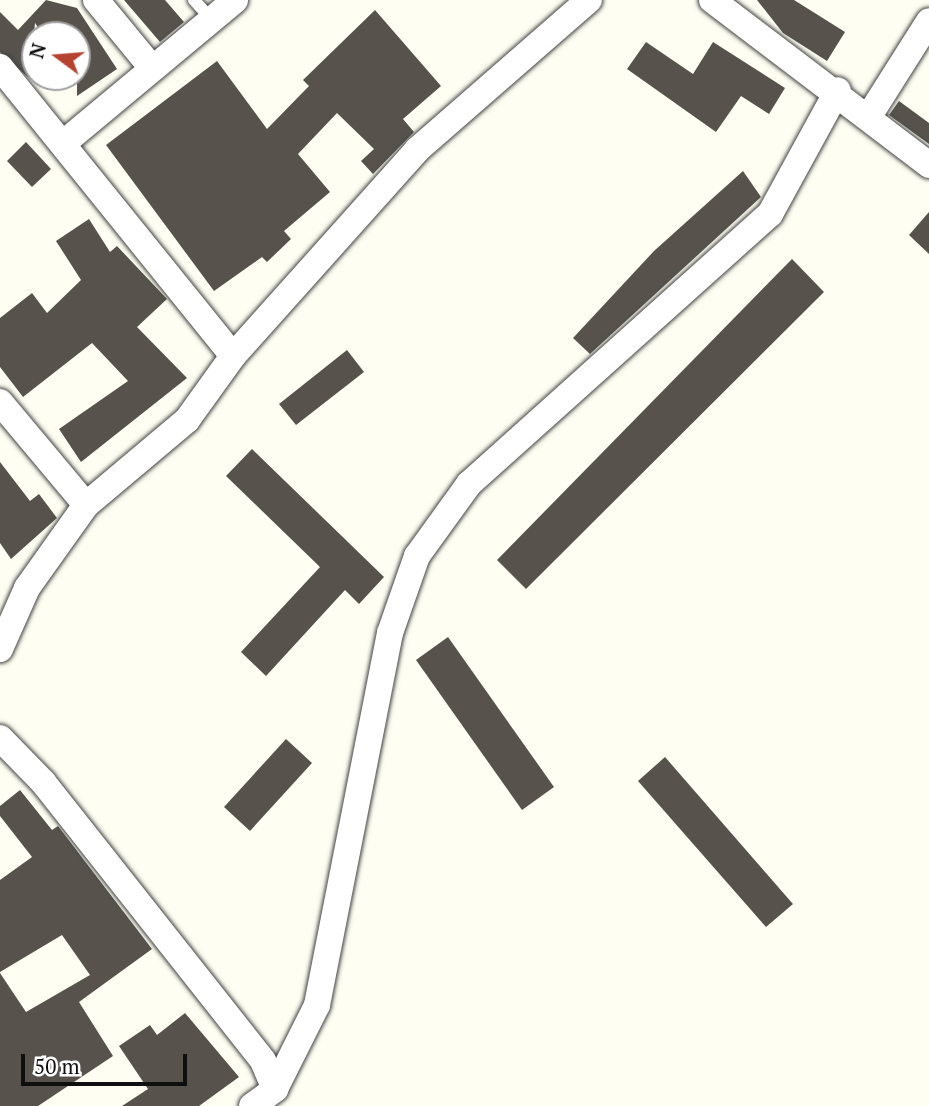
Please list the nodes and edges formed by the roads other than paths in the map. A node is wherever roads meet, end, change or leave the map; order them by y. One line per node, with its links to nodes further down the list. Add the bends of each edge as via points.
1 (96, 0): 9 (street)
2 (194, 0): 6 (lane)
3 (235, 0): 6 (street)
4 (589, 0): 14 (street, via 417,150)
5 (712, 0): 10 (street)
6 (213, 21): 9 (street)
7 (929, 21): 11 (street)
8 (0, 67): 12 (street)
9 (152, 68): 12 (street)
10 (838, 90): 11 (street); 19 (street, via 769,214 468,484 417,556 390,633 317,1005)
11 (869, 117): 13 (street)
12 (66, 141): 14 (street)
13 (929, 165)
14 (233, 355): 16 (street, via 187,420)
15 (0, 402): 16 (street)
16 (86, 505): 17 (street, via 27,588)
17 (0, 649)
18 (0, 738): 19 (street, via 43,782 263,1061)
19 (275, 1089): 20 (street)
20 (252, 1106)

